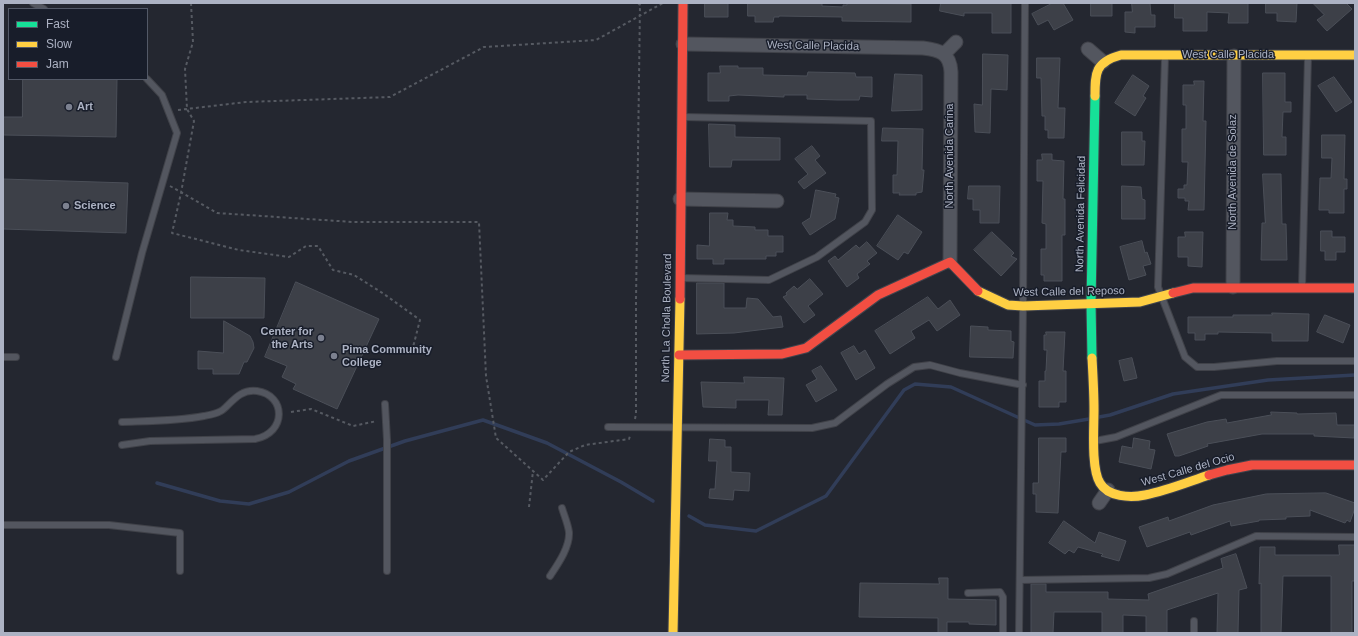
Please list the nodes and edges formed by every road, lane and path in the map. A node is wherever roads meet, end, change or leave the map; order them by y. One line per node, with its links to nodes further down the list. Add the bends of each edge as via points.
1 (33, 3): 7 (lane)
2 (191, 3): 19 (path, via 193,42 185,69)
3 (638, 3): 8 (path)
4 (663, 3): 8 (path)
5 (683, 3): 10 (street, North La Cholla Boulevard)
6 (1025, 3): 33 (lane)
7 (42, 8)
8 (640, 16): 19 (path, via 596,40 484,47 390,97 246,102); 47 (path, via 636,414)
9 (956, 42): 12 (street)
10 (683, 44): 12 (street, West Calle Placida, via 923,48 937,50); 21 (street, North La Cholla Boulevard)
11 (1088, 50): 17 (street)
12 (943, 54): 26 (street, North Avenida Carina, via 949,61 951,72)
13 (1165, 55): 16 (street, West Calle Placida); 17 (street, West Calle Placida, via 1122,55); 31 (lane, via 1158,288)
14 (1308, 55): 15 (street, West Calle Placida); 16 (street, West Calle Placida); 29 (lane)
15 (1355, 55)
16 (1234, 56): 28 (street, North Avenida de Solaz)
17 (1103, 62): 32 (street, North Avenida Felicidad, via 1095,78)
18 (148, 79): 20 (lane, via 162,95)
19 (187, 109): 20 (path); 23 (path, via 194,121)
20 (169, 111): 22 (lane, via 177,133)
21 (682, 117): 24 (street, North La Cholla Boulevard); 27 (lane, via 871,121 872,210 865,222 817,257 769,280)
22 (163, 182): 23 (path); 38 (lane)
23 (181, 193): 34 (path, via 172,233 239,250 289,257 306,246 318,246 333,270 354,275 420,320); 52 (path, via 217,214 354,222 479,222 486,376 496,438)
24 (680, 199): 25 (street); 27 (street, North La Cholla Boulevard)
25 (777, 201)
26 (950, 262): 33 (street, West Calle del Reposo, via 979,292 1008,305); 35 (street, via 878,295 806,348 782,354)
27 (679, 278): 35 (street, North La Cholla Boulevard)
28 (1233, 287): 29 (street, West Calle del Reposo); 31 (street, West Calle del Reposo, via 1193,288)
29 (1302, 288): 30 (street, West Calle del Reposo)
30 (1355, 288)
31 (1162, 297): 32 (street, West Calle del Reposo, via 1140,302); 39 (lane, via 1185,357 1197,367 1278,361)
32 (1091, 304): 33 (street, West Calle del Reposo); 49 (street, North Avenida Felicidad)
33 (1024, 306): 40 (lane)
34 (412, 351)
35 (679, 355): 48 (street, North La Cholla Boulevard)
36 (3, 357): 37 (lane)
37 (16, 357)
38 (116, 357)
39 (1355, 361)
40 (1023, 385): 48 (lane, via 930,365 914,367 835,423 812,428); 62 (lane)
41 (1355, 395): 49 (lane, via 1221,395 1116,437)
42 (385, 404): 44 (lane)
43 (291, 412): 44 (path, via 311,409 353,426)
44 (386, 420): 60 (lane)
45 (122, 422): 50 (lane, via 193,418 220,412 245,391 257,390 271,397 278,412 275,428 262,438 150,441)
46 (608, 427): 47 (lane)
47 (633, 428): 48 (lane); 52 (path, via 629,440 585,445 569,452 543,480)
48 (677, 428): 65 (street, North La Cholla Boulevard)
49 (1095, 441): 53 (street, North Avenida Felicidad, via 1096,477)
50 (122, 445)
51 (1355, 465): 53 (street, West Calle del Ocio, via 1252,465 1132,497 1121,496)
52 (533, 471): 55 (path)
53 (1105, 488): 54 (street)
54 (1099, 503)
55 (529, 507)
56 (562, 508): 61 (lane, via 569,533 566,546)
57 (3, 525): 59 (lane, via 110,525 180,533)
58 (1355, 538): 62 (lane, via 1256,536 1167,574 1150,578)
59 (180, 571)
60 (387, 571)
61 (550, 576)
62 (1020, 580): 67 (lane)
63 (968, 592): 66 (lane, via 1000,592 1003,597)
64 (1194, 621): 68 (lane)
65 (673, 633)
66 (1003, 633)
67 (1019, 633)
68 (1194, 633)

